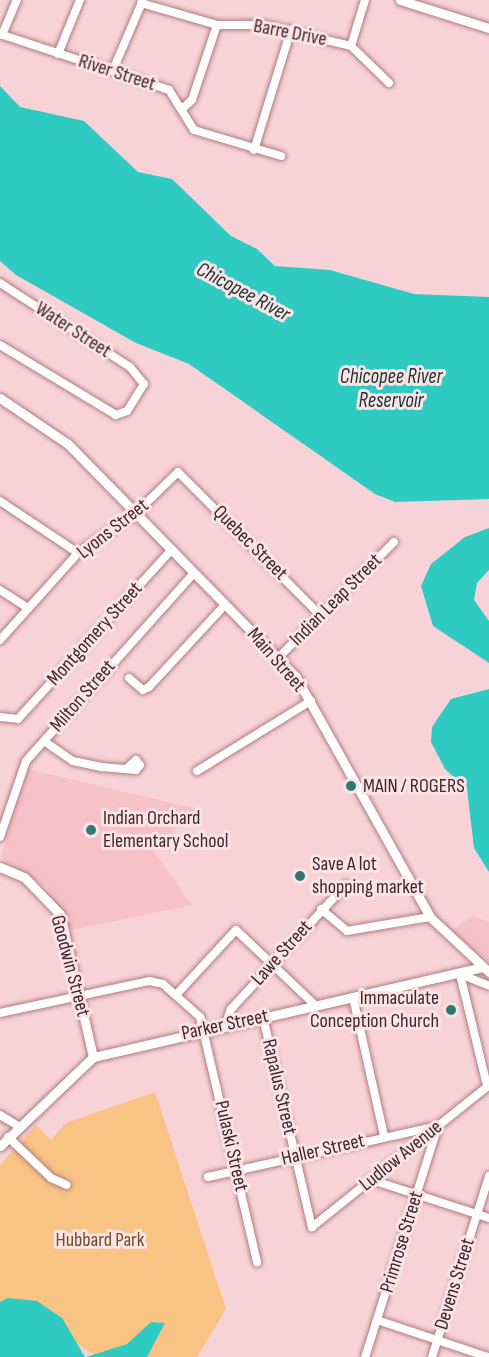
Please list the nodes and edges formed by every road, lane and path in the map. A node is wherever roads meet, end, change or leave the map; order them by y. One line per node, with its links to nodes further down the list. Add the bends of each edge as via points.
1 (17, 0): 9 (street)
2 (80, 0): 11 (street)
3 (365, 0): 10 (street)
4 (400, 0): 7 (main road)
5 (142, 2): 6 (street, Barre Drive); 12 (street)
6 (217, 25): 8 (street, Barre Drive); 14 (street, via 192,100)
7 (489, 28)
8 (291, 30): 10 (street, Barre Drive); 15 (street)
9 (1, 34): 11 (street, River Street)
10 (351, 46): 13 (street, Barre Drive)
11 (58, 54): 12 (street, River Street)
12 (113, 70): 14 (street, River Street, via 169,90)
13 (389, 82)
14 (183, 108): 15 (street, River Street, via 194,130)
15 (254, 150): 16 (street, River Street)
16 (281, 156)
17 (0, 283): 18 (street, Water Street, via 144,380 138,397 120,414 91,403)
18 (0, 345)
19 (0, 398): 22 (main road, Main Street, via 68,444)
20 (178, 472): 22 (street, Lyons Street); 30 (street, Quebec Street)
21 (0, 501): 25 (street)
22 (135, 514): 24 (main road, Main Street); 25 (street, Lyons Street)
23 (394, 542): 30 (street, Indian Leap Street)
24 (171, 549): 26 (main road, Main Street); 35 (street, Montgomery Street, via 18,719)
25 (78, 553): 29 (street, Lyons Street)
26 (194, 573): 28 (main road, Main Street); 36 (street, Milton Street)
27 (0, 590): 29 (street)
28 (225, 604): 32 (main road, Main Street); 33 (street, via 149,687 143,690)
29 (28, 608): 31 (street, Lyons Street)
30 (321, 616): 32 (street, Indian Leap Street)
31 (0, 640)
32 (278, 658): 34 (main road, Main Street)
33 (129, 678)
34 (310, 701): 38 (street); 43 (main road, Main Street)
35 (0, 717)
36 (44, 741): 37 (street, via 73,761); 39 (street, Milton Street, via 19,772)
37 (126, 769)
38 (197, 771)
39 (0, 837)
40 (0, 867): 49 (main road, Goodwin Street, via 39,889 60,914)
41 (346, 885): 42 (street, Lawe Street)
42 (321, 909): 43 (street, via 346,931); 44 (street, Lawe Street)
43 (430, 917): 45 (main road, Main Street)
44 (273, 963): 48 (street, via 236,930); 51 (street); 54 (street, Lawe Street, via 231,1009)
45 (486, 969): 46 (main road, Parker Street)
46 (460, 974): 47 (street); 50 (main road, Parker Street); 57 (street)
47 (489, 986)
48 (176, 995): 49 (street, Pulaski Street, via 149,981); 55 (street, Pulaski Street, via 200,1017)
49 (79, 996): 52 (street, Pulaski Street); 56 (main road, Goodwin Street)
50 (353, 997): 51 (main road, Parker Street); 61 (street)
51 (315, 1005): 53 (main road, Parker Street)
52 (0, 1013)
53 (263, 1017): 54 (main road, Parker Street); 64 (street, Rapalus Street)
54 (225, 1026): 55 (main road, Parker Street)
55 (204, 1031): 56 (main road, Parker Street); 65 (street, Pulaski Street)
56 (93, 1057): 59 (main road, Parker Street)
57 (488, 1085): 60 (street, Ludlow Avenue)
58 (0, 1115): 59 (street)
59 (18, 1126): 62 (main road, Parker Street)
60 (438, 1126): 61 (street, Haller Street); 68 (street, Ludlow Avenue); 70 (street, Primrose Street)
61 (384, 1136): 64 (street, Haller Street)
62 (8, 1137): 63 (main road, Parker Street); 69 (street, via 51,1178)
63 (0, 1146)
64 (294, 1157): 65 (street, Haller Street); 73 (street, Rapalus Street)
65 (237, 1170): 67 (street, Haller Street); 74 (street, Pulaski Street)
66 (489, 1176): 71 (street, Devens Street)
67 (208, 1177)
68 (372, 1180): 70 (street); 73 (street, Ludlow Avenue)
69 (68, 1185)
70 (416, 1194): 71 (street); 75 (street, Primrose Street)
71 (477, 1214): 72 (street); 76 (street, Devens Street)
72 (489, 1218)
73 (312, 1227)
74 (257, 1262)
75 (377, 1320): 76 (street); 77 (street, Primrose Street)
76 (437, 1341): 78 (street, Devens Street); 79 (street)
77 (365, 1357)
78 (432, 1357)
79 (488, 1357)

